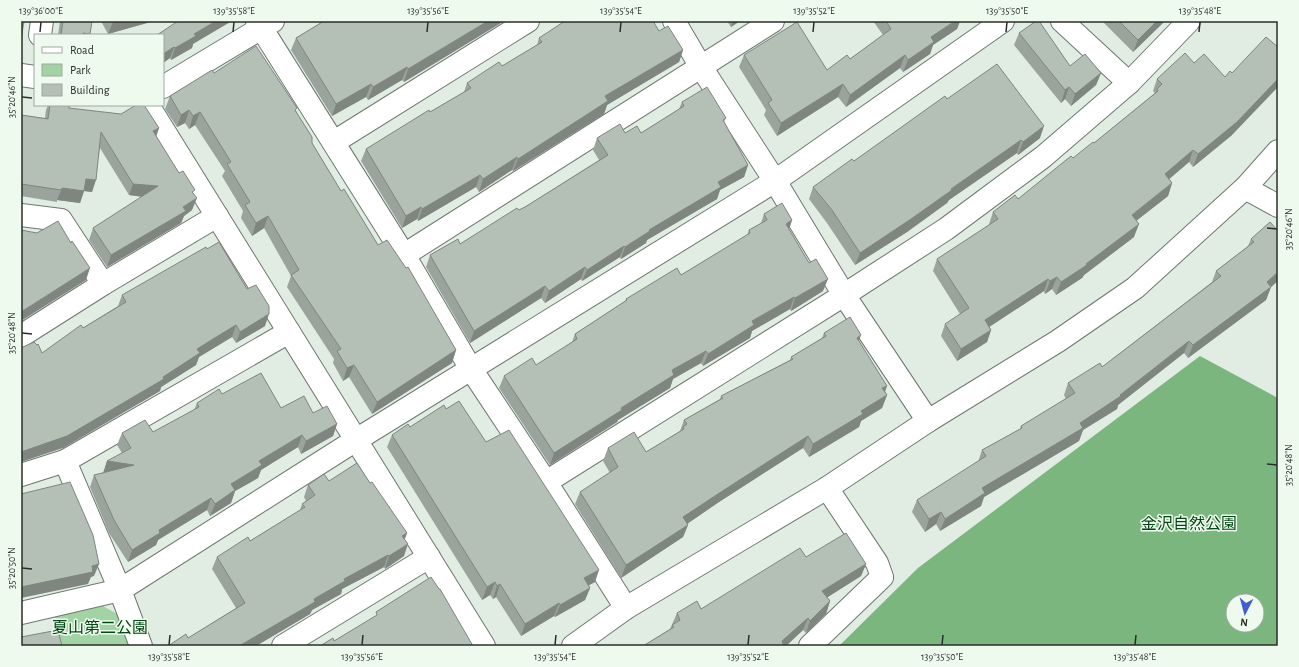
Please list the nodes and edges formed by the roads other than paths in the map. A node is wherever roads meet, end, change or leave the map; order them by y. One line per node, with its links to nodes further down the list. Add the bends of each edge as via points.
1 (42, 21): 9 (street)
2 (528, 21): 14 (street)
3 (674, 21): 10 (street)
4 (773, 21): 10 (street)
5 (1003, 21): 16 (street)
6 (1062, 21): 11 (street)
7 (1189, 21): 11 (street)
8 (264, 24): 12 (street); 14 (street)
9 (40, 34)
10 (701, 67): 16 (street); 21 (street)
11 (1129, 82): 23 (street, via 1043,157 946,229)
12 (164, 86)
13 (149, 106): 20 (street)
14 (334, 142): 21 (street)
15 (1278, 151): 17 (street)
16 (775, 181): 23 (street); 26 (street)
17 (1244, 188): 18 (street); 27 (street, via 1135,288 1058,341)
18 (1278, 206)
19 (21, 215): 22 (street, via 61,220)
20 (217, 216): 22 (street); 24 (street)
21 (404, 255): 26 (street)
22 (104, 284): 25 (street)
23 (844, 295): 27 (street); 31 (street)
24 (289, 332): 28 (street); 29 (street)
25 (21, 336)
26 (471, 369): 28 (street); 31 (street)
27 (928, 421): 32 (street)
28 (356, 440): 33 (street); 34 (street)
29 (65, 461): 30 (street); 34 (street)
30 (21, 475)
31 (546, 482): 35 (street)
32 (827, 488): 35 (street); 41 (street, via 877,563 882,577)
33 (429, 557): 38 (street); 39 (street)
34 (120, 590): 36 (street); 37 (street)
35 (626, 608): 40 (street)
36 (21, 613)
37 (141, 646)
38 (283, 646)
39 (484, 646)
40 (573, 646)
41 (810, 646)

